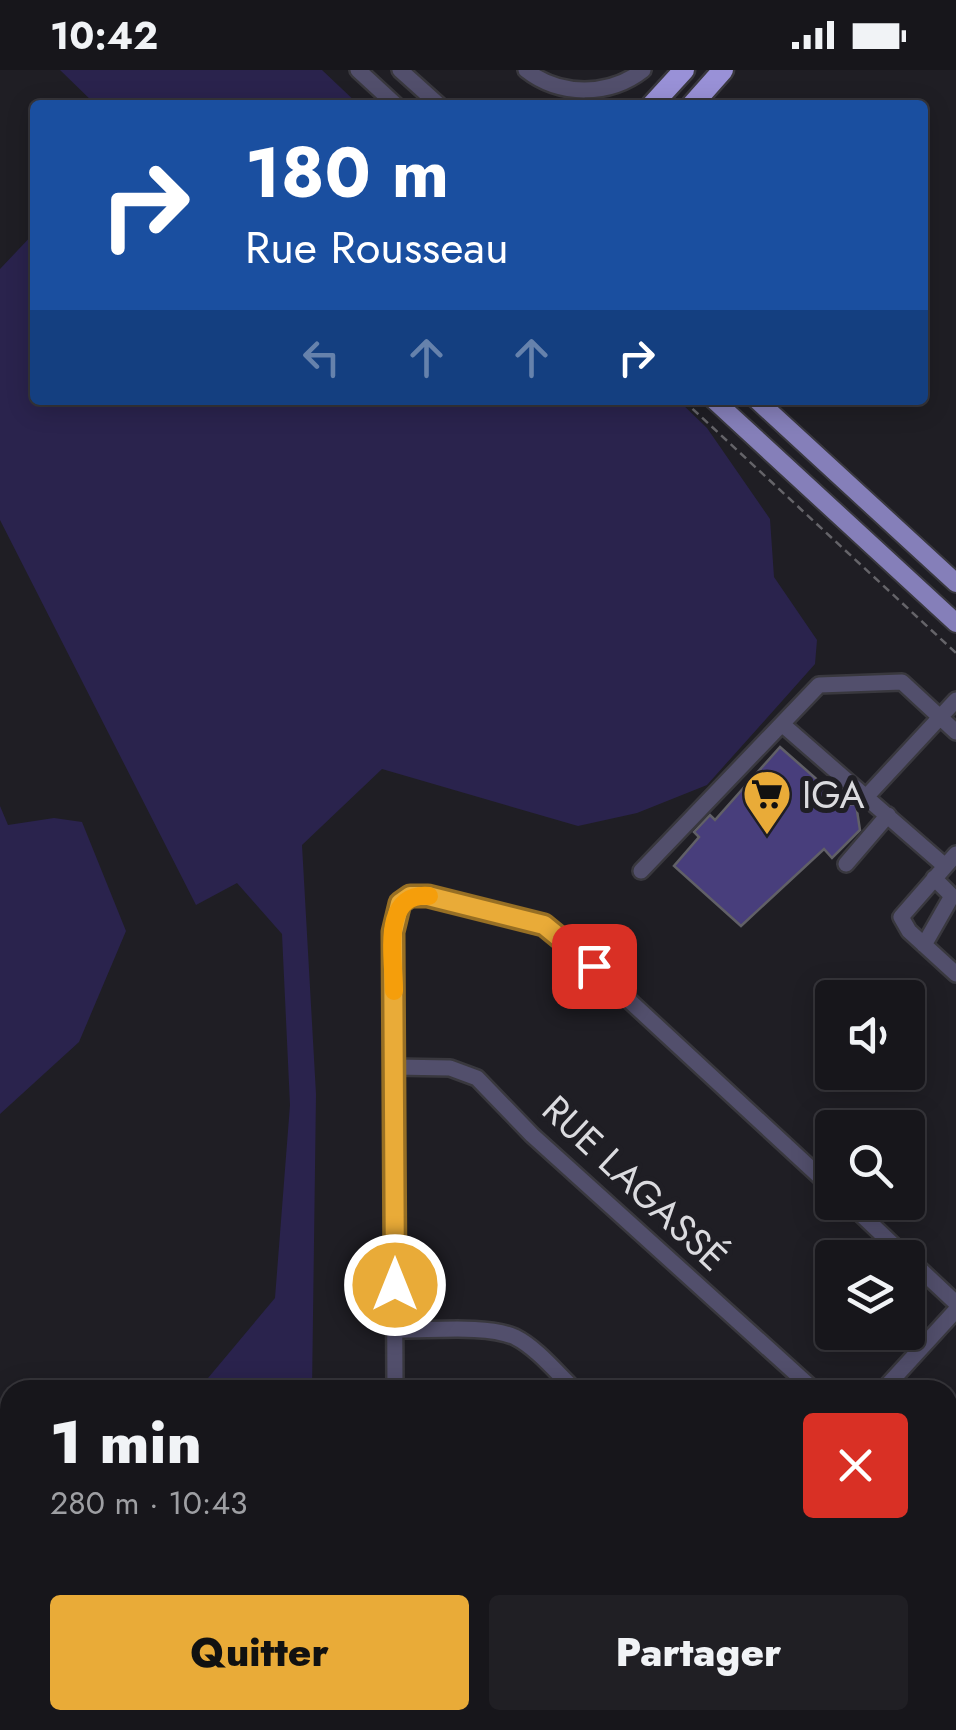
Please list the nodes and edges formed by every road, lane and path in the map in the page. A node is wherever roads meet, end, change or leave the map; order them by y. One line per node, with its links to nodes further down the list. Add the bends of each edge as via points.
1 (358, 70): 7 (street)
2 (400, 70): 8 (street)
3 (526, 70): 4 (street, via 562,88 587,90 607,89)
4 (643, 70)
5 (684, 70): 9 (highway)
6 (723, 70): 10 (highway)
7 (391, 100)
8 (433, 100)
9 (657, 100)
10 (696, 100)
11 (688, 405): 16 (path)
12 (719, 405): 15 (main road)
13 (762, 405): 14 (main road)
14 (956, 583)
15 (956, 624)
16 (956, 653)
17 (956, 700): 18 (street)
18 (940, 717): 19 (street, via 902,682 819,684); 20 (street); 21 (street)
19 (782, 724): 21 (street); 25 (street)
20 (956, 732)
21 (867, 796): 22 (street)
22 (888, 815): 23 (street); 24 (street)
23 (846, 864)
24 (945, 866): 26 (street, via 952,896); 26 (street, via 900,917)
25 (641, 871)
26 (924, 945): 27 (street)
27 (956, 974)
28 (395, 1067): 29 (street, via 393,932 400,903 428,896 553,930); 34 (street); 37 (street, RUE LAGASSÉ, via 450,1068 478,1078)
29 (815, 1172)
30 (867, 1220): 31 (street)
31 (888, 1240)
32 (925, 1276): 33 (street)
33 (956, 1306): 38 (street)
34 (395, 1330): 35 (street); 36 (street, via 508,1335)
35 (396, 1380)
36 (565, 1380)
37 (803, 1380)
38 (892, 1380)

